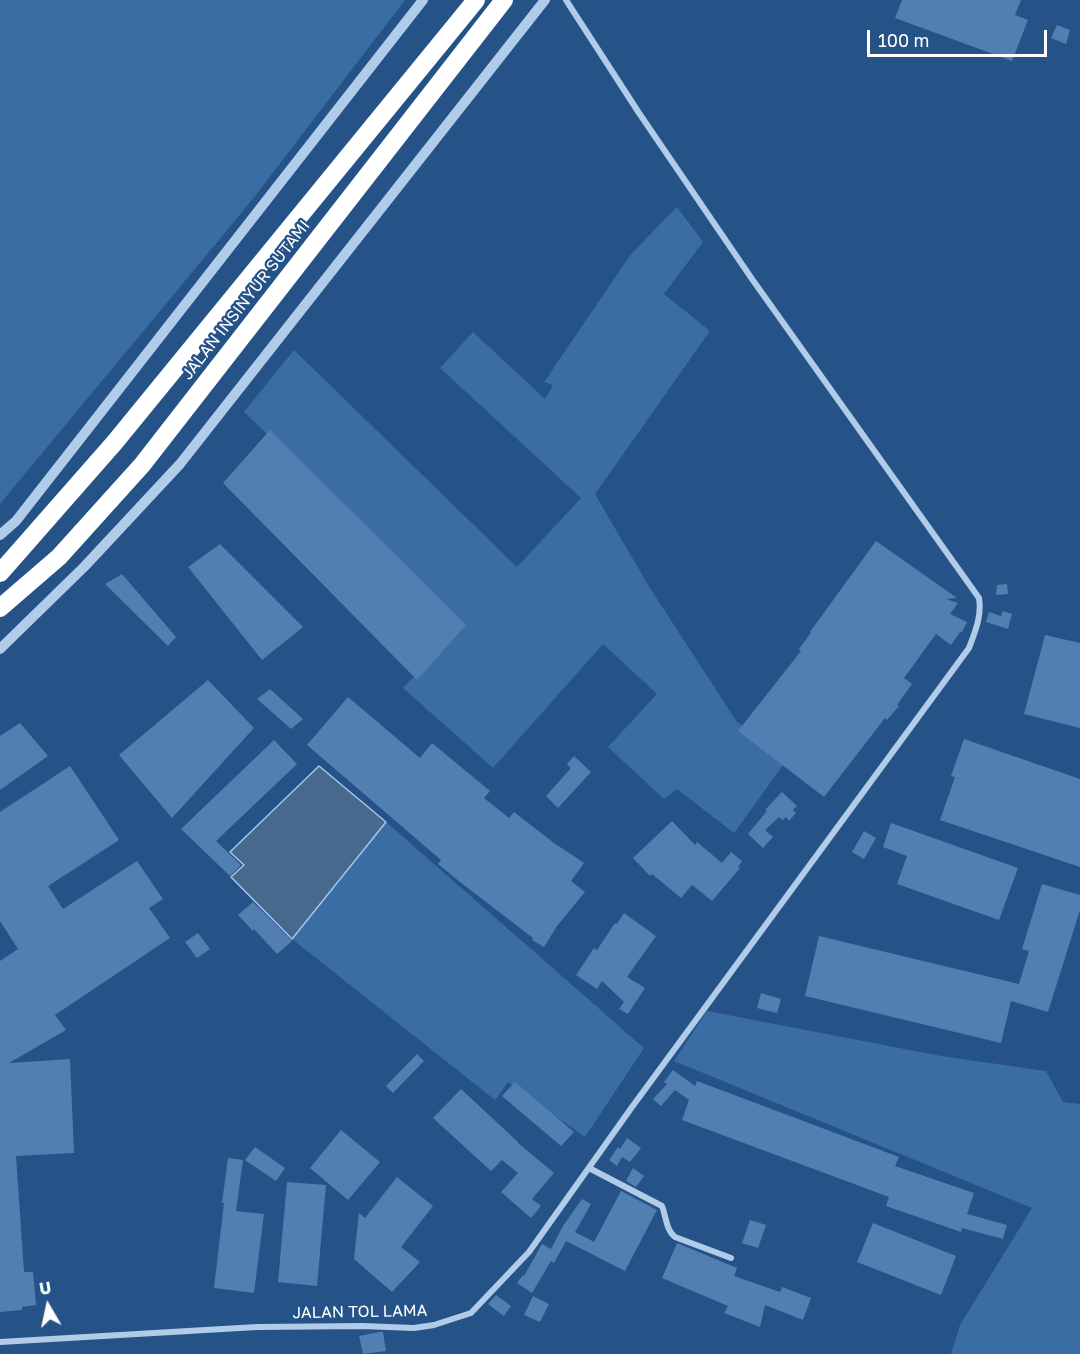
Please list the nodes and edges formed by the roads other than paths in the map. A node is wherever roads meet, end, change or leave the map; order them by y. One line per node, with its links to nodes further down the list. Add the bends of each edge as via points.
1 (423, 0): 6 (street, via 16,521)
2 (476, 0): 7 (highway, JALAN INSINYUR SUTAMI, via 115,442)
3 (504, 0): 8 (highway, JALAN INSINYUR SUTAMI, via 142,465 58,557)
4 (545, 0): 9 (street, via 180,464 85,566)
5 (566, 0): 10 (street, JALAN TOL LAMA, via 752,279 979,598 980,606 969,648)
6 (0, 535)
7 (0, 573)
8 (0, 608)
9 (0, 649)
10 (589, 1168): 11 (street, via 662,1206 675,1238); 12 (street, JALAN TOL LAMA, via 529,1252 471,1313 434,1325 257,1328)
11 (731, 1258)
12 (0, 1342)

